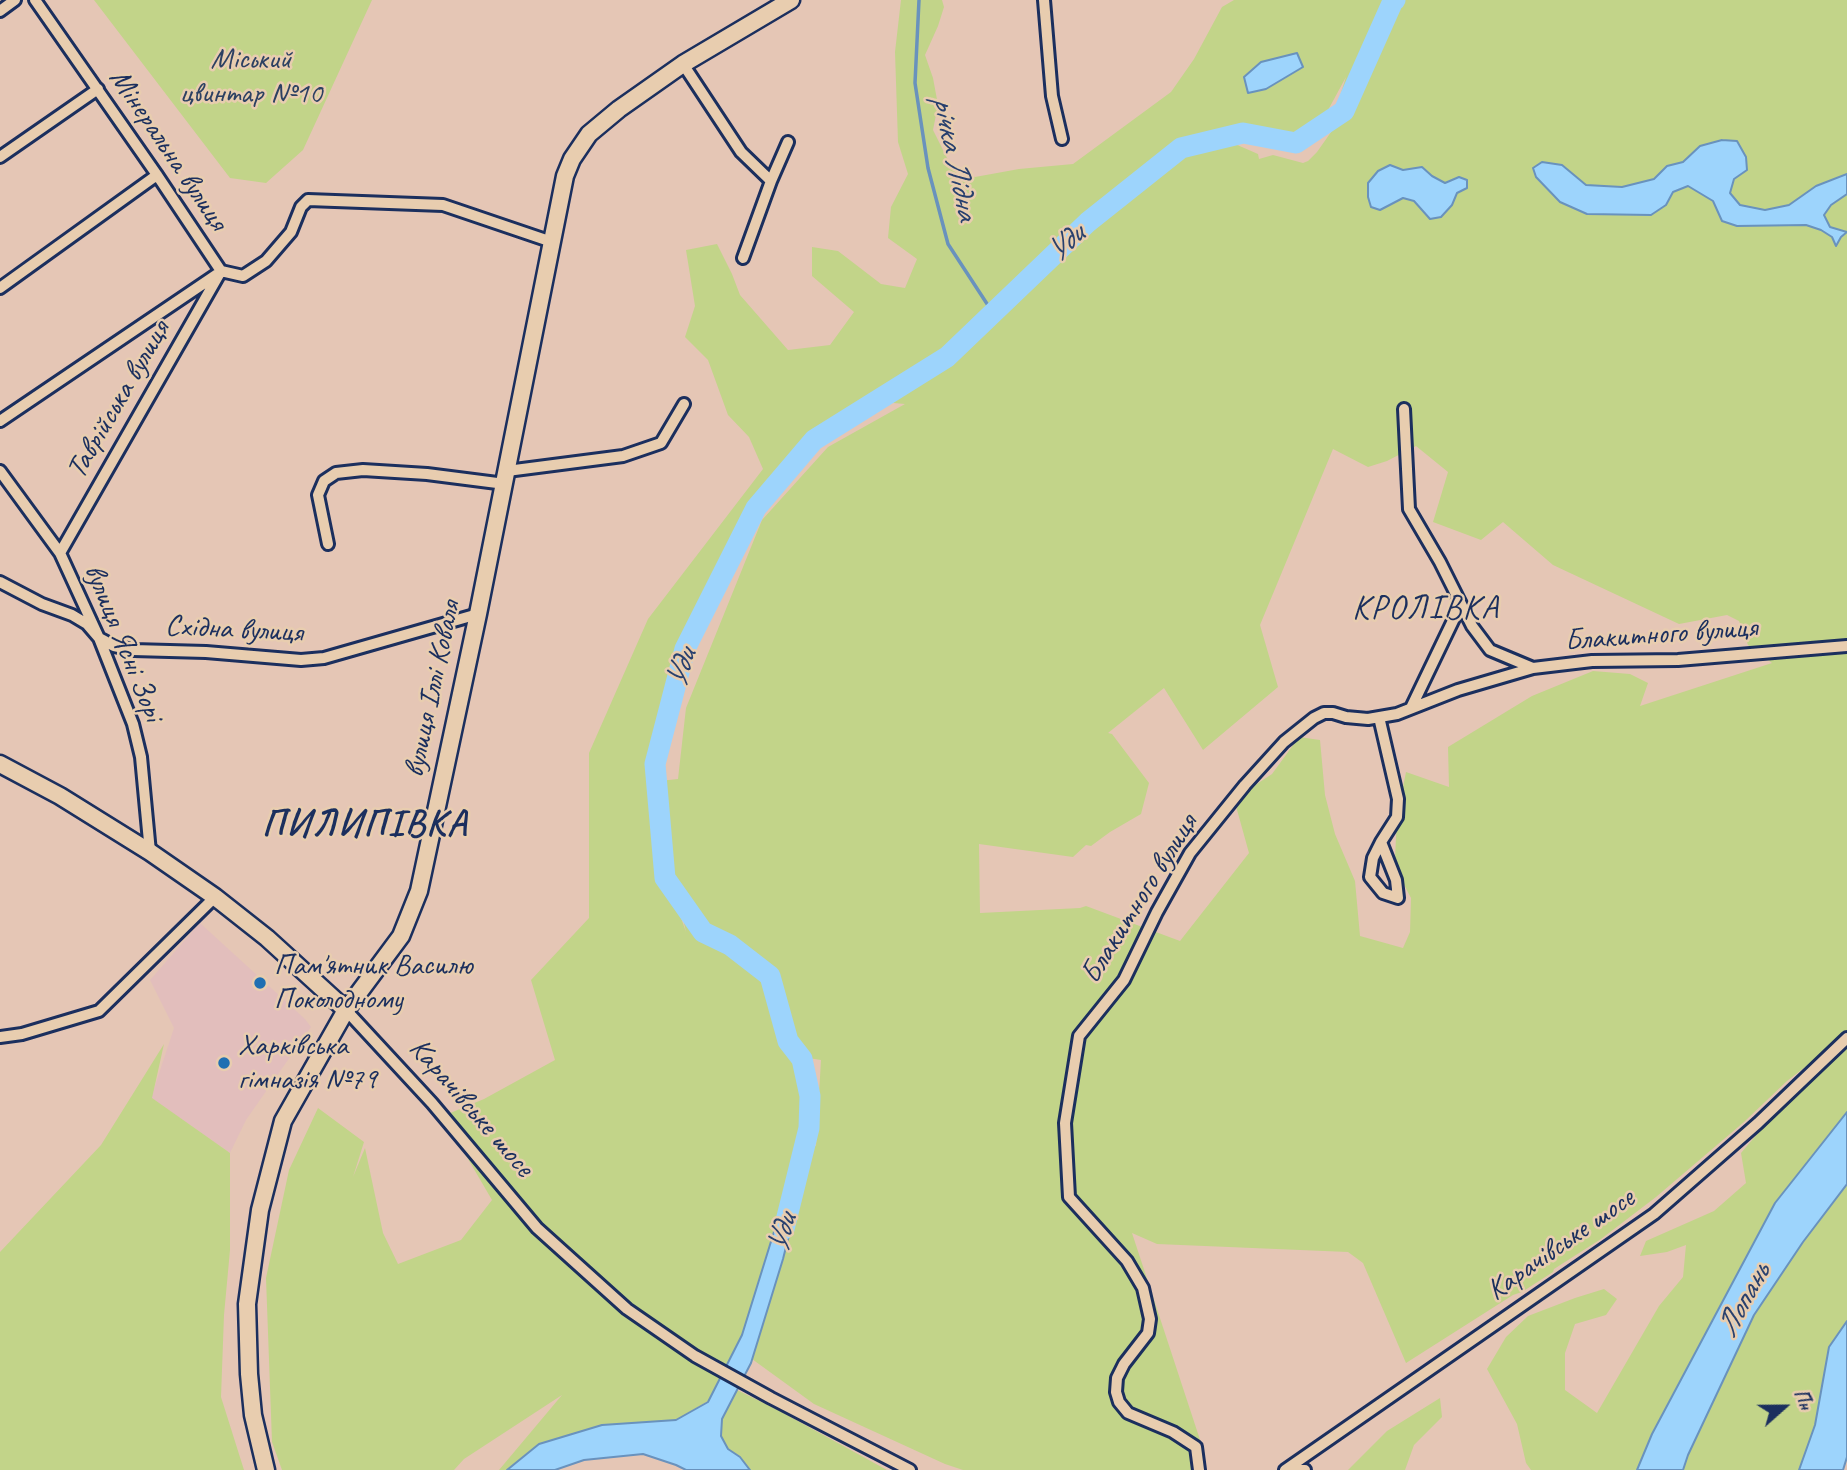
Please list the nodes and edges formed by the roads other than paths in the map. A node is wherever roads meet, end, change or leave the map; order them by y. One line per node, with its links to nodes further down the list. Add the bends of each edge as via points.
1 (16, 0): 5 (street)
2 (35, 0): 7 (street, Мінеральна вулиця)
3 (791, 0): 6 (main road, вулиця Іллі Коваля)
4 (1044, 0): 8 (street, via 1052,96)
5 (0, 11)
6 (683, 64): 12 (street, via 741,152); 13 (main road, вулиця Іллі Коваля, via 602,122 585,140 565,176)
7 (97, 89): 10 (street); 11 (street, Мінеральна вулиця)
8 (1062, 139)
9 (788, 142): 12 (street)
10 (0, 157)
11 (157, 175): 15 (street, Мінеральна вулиця); 16 (street)
12 (771, 181): 14 (street)
13 (552, 242): 15 (street, Мінеральна вулиця, via 443,205 308,200 291,232 266,261 243,276); 21 (main road, вулиця Іллі Коваля)
14 (743, 258)
15 (221, 271): 19 (street); 23 (street, Таврійська вулиця)
16 (0, 289)
17 (684, 404): 21 (street, via 660,443 623,456)
18 (1404, 409): 25 (street, via 1409,509)
19 (0, 421)
20 (0, 471): 23 (street, вулиця Ясні Зорі)
21 (506, 477): 22 (street, via 363,470 337,473 324,481 318,495); 26 (main road, вулиця Іллі Коваля)
22 (328, 544)
23 (60, 553): 27 (street, вулиця Ясні Зорі)
24 (0, 582): 27 (street, Східна вулиця, via 72,615)
25 (1461, 604): 29 (street, via 1490,650); 30 (street)
26 (478, 614): 27 (street, Східна вулиця, via 324,658 301,660 133,650); 36 (main road, вулиця Іллі Коваля, via 419,891 401,936)
27 (99, 638): 34 (street, вулиця Ясні Зорі, via 141,757)
28 (1847, 646): 29 (street, Блакитного вулиця)
29 (1532, 668): 30 (street, Блакитного вулиця)
30 (1411, 708): 31 (street, Блакитного вулиця)
31 (1379, 717): 33 (street, via 1398,799 1396,817); 41 (street, Блакитного вулиця, via 1324,713 1284,742 1190,853 1124,980 1079,1036 1065,1123 1069,1197 1127,1261 1143,1288 1150,1319 1147,1333 1117,1378 1116,1392 1128,1413 1196,1447)
32 (0, 764): 34 (main road, Карачівське шосе)
33 (1381, 842): 33 (street, via 1396,880 1398,898 1382,893 1370,877)
34 (150, 852): 35 (main road, Карачівське шосе)
35 (215, 897): 36 (main road, Карачівське шосе); 37 (street, via 99,1011)
36 (346, 1010): 39 (main road, вулиця Іллі Коваля, via 283,1121 260,1210 247,1318 253,1415); 40 (street, Карачівське шосе, via 432,1102 537,1228 627,1309 695,1356)
37 (0, 1037)
38 (1847, 1038): 42 (street, Карачівське шосе, via 1654,1214)
39 (266, 1470)
40 (911, 1470)
41 (1199, 1470)
42 (1285, 1470)
43 (1293, 1470): 44 (street)
44 (1305, 1470)

